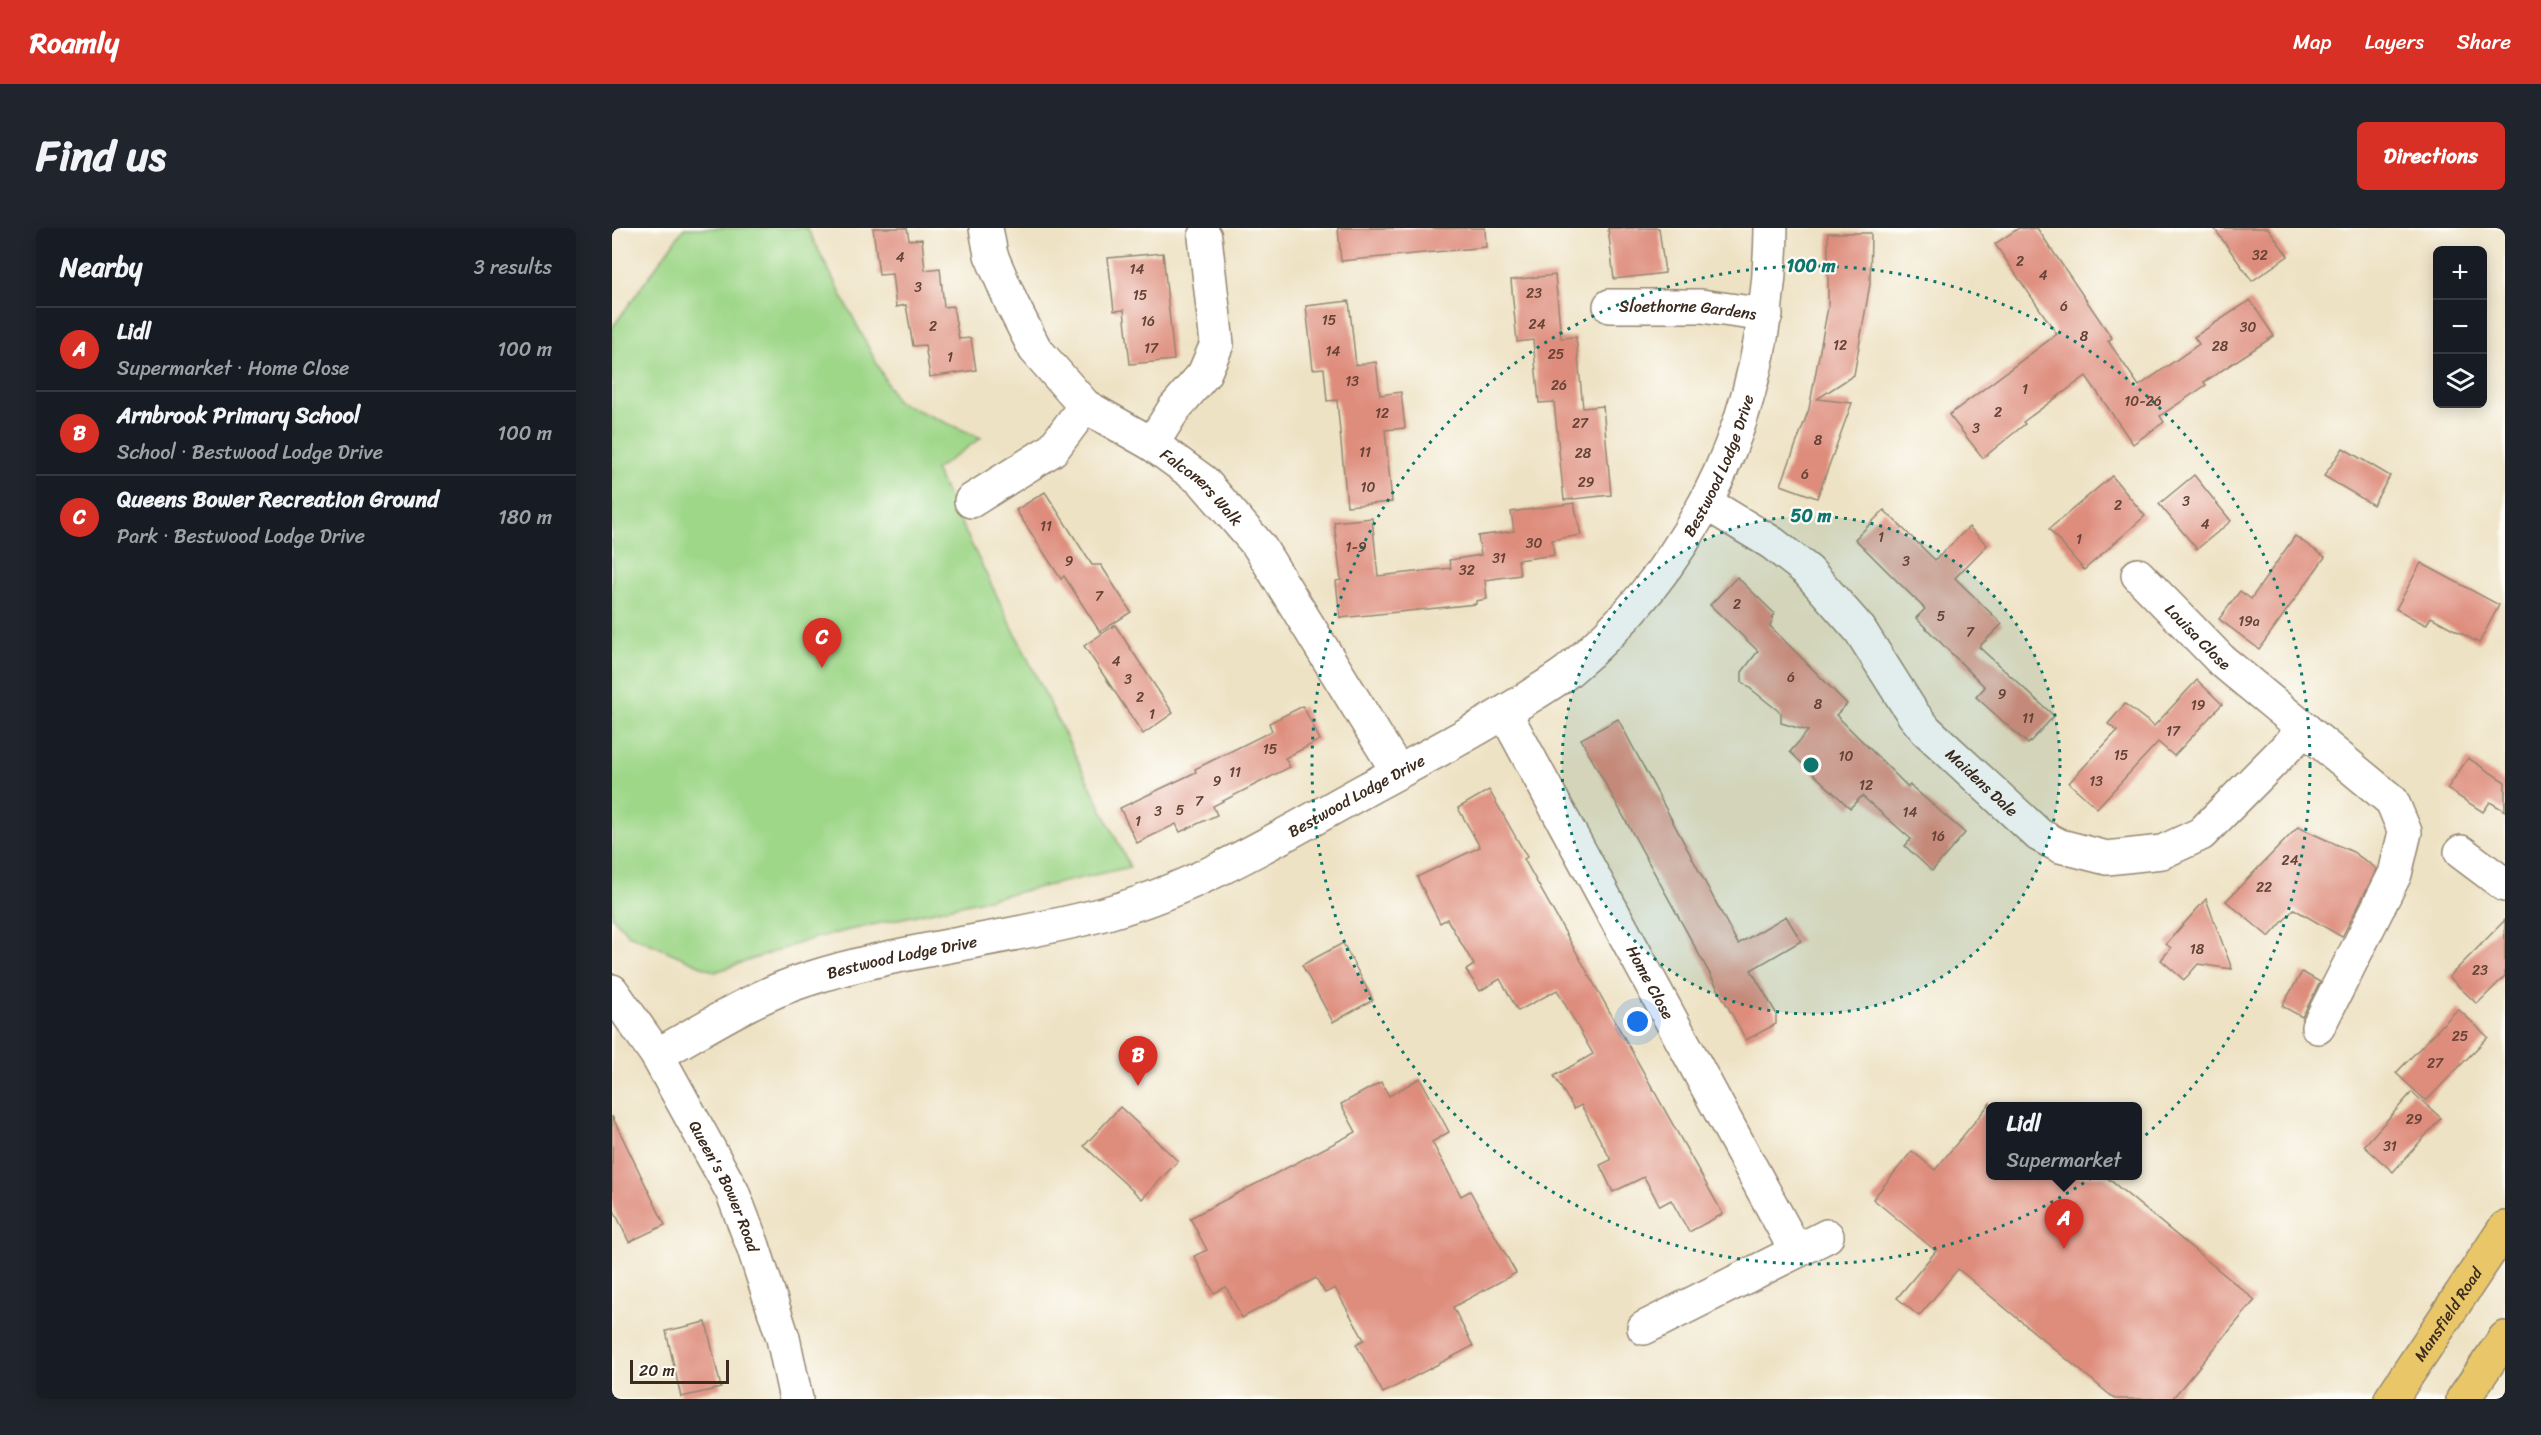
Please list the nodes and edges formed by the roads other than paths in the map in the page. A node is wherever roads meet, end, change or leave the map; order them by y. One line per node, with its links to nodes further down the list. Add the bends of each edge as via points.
1 (986, 228): 6 (street, Falconers Walk, via 991,255 1035,350)
2 (1772, 228): 5 (street, Bestwood Lodge Drive)
3 (1205, 237): 7 (street, via 1216,344 1204,374 1174,409)
4 (1610, 306): 5 (street, Sloethorne Gardens, via 1701,306)
5 (1766, 315): 9 (street, Bestwood Lodge Drive, via 1741,424)
6 (1085, 406): 7 (street, Falconers Walk); 8 (street, via 1052,450)
7 (1152, 444): 13 (street, Falconers Walk, via 1203,481 1259,546)
8 (971, 501)
9 (1706, 503): 11 (street, Bestwood Lodge Drive, via 1671,561 1624,618 1565,673); 12 (street, Maidens Dale, via 1772,543 1808,571 1860,630 1926,730 2039,835 2060,846 2108,858 2162,852 2201,834)
10 (2138, 575): 12 (street, Louisa Close, via 2221,660)
11 (1505, 713): 13 (street, Bestwood Lodge Drive); 22 (street, Home Close)
12 (2305, 729): 17 (street, via 2392,801 2405,832 2395,874)
13 (1398, 772): 18 (street, Bestwood Lodge Drive, via 1235,862 1165,893 1109,912 880,960 806,980 755,999)
14 (2461, 852): 15 (street)
15 (2505, 885)
16 (612, 991): 18 (street, Queen's Bower Road)
17 (2319, 1027)
18 (657, 1055): 26 (street, Queen's Bower Road, via 732,1191 783,1338)
19 (2505, 1228): 23 (highway, Mansfield Road)
20 (1827, 1236): 22 (street)
21 (2505, 1248): 23 (street)
22 (1796, 1251): 24 (street)
23 (2471, 1277): 27 (highway, Mansfield Road)
24 (1644, 1328)
25 (2504, 1340): 28 (highway); 29 (highway)
26 (796, 1399)
27 (2391, 1399)
28 (2463, 1399)
29 (2477, 1399)

